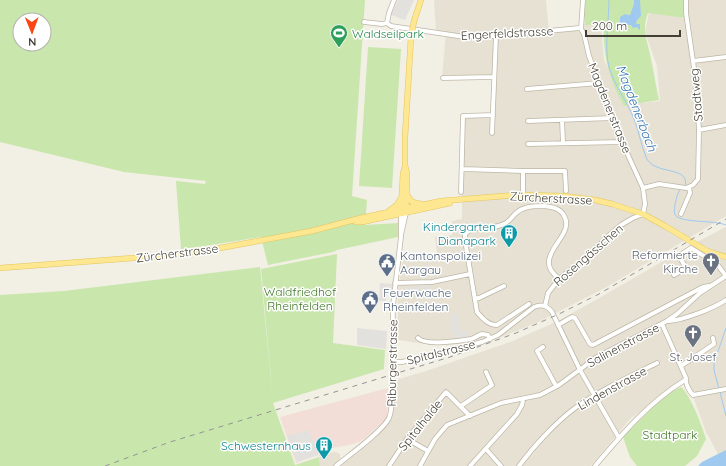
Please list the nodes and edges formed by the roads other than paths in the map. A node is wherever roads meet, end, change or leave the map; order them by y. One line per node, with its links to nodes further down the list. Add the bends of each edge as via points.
1 (394, 0): 6 (street)
2 (421, 0): 25 (main road, Riburgerstrasse, bridge, via 411,37)
3 (583, 0): 7 (street, Magdenerstrasse)
4 (686, 0): 10 (street, Stadtweg)
5 (364, 22): 6 (street, Engerfeldstrasse)
6 (388, 23): 8 (street, Engerfeldstrasse, via 392,26 460,37)
7 (581, 29): 8 (street, Engerfeldstrasse); 13 (street, Magdenerstrasse)
8 (496, 36): 11 (street)
9 (726, 57): 10 (street)
10 (693, 61): 20 (street, Stadtweg)
11 (493, 77): 12 (street); 15 (street)
12 (443, 78)
13 (599, 83): 14 (street); 16 (street, Magdenerstrasse)
14 (527, 89)
15 (493, 115): 21 (street); 26 (street, via 463,116)
16 (613, 118): 17 (street); 22 (street, Magdenerstrasse)
17 (562, 120): 18 (street); 23 (street)
18 (528, 121)
19 (726, 125): 20 (street)
20 (699, 130): 29 (street, Stadtweg, via 698,178)
21 (492, 133)
22 (622, 142): 23 (street); 28 (street, Magdenerstrasse)
23 (563, 143): 24 (street)
24 (528, 144)
25 (405, 165): 32 (main road, Riburgerstrasse); 34 (main road, Riburgerstrasse)
26 (463, 169): 27 (street); 31 (street)
27 (523, 171): 30 (street, via 565,170); 33 (street)
28 (643, 188): 29 (street, via 659,184); 39 (street, Magdenerstrasse)
29 (688, 188): 40 (street, Stadtweg, via 690,193)
30 (566, 191)
31 (461, 192)
32 (407, 193): 36 (main road, via 412,202); 37 (main road, Riburgerstrasse)
33 (523, 195): 35 (main road, Zürcherstrasse); 39 (main road, Zürcherstrasse, via 594,200)
34 (401, 196): 37 (main road, Riburgerstrasse); 38 (main road, via 397,205)
35 (455, 200): 36 (main road, Zürcherstrasse); 37 (main road, Zürcherstrasse, via 439,206)
36 (424, 204): 37 (main road, Zürcherstrasse)
37 (404, 211): 38 (main road, Zürcherstrasse); 41 (main road, Zürcherstrasse, via 362,222); 48 (street, Riburgerstrasse)
38 (387, 213): 41 (main road, Zürcherstrasse)
39 (643, 214): 42 (main road, Zürcherstrasse, via 707,251); 47 (street, Rosengässchen, via 611,234 591,254)
40 (681, 214)
41 (351, 222): 43 (main road, Zürcherstrasse, via 220,248 160,256)
42 (726, 257)
43 (0, 268)
44 (470, 274): 47 (street, via 465,234 471,229 505,224 516,212 526,207 543,206 556,208 563,214 566,225 551,252 549,261 549,267); 48 (street, via 432,282); 51 (street)
45 (674, 275): 46 (street, via 686,268 679,256 691,248 717,264)
46 (726, 276): 50 (street, Salinenstrasse)
47 (559, 279): 54 (street, Rosengässchen, via 548,293)
48 (395, 283): 62 (street, Riburgerstrasse)
49 (504, 286): 51 (street)
50 (709, 286): 55 (street, Salinenstrasse); 57 (street, via 593,345 575,318 572,317)
51 (474, 299): 53 (street, via 477,312 493,325 497,325)
52 (726, 300): 55 (street, via 675,321)
53 (529, 304)
54 (544, 306): 57 (street, via 551,310); 60 (street, Spitalstrasse, via 534,307)
55 (668, 321): 56 (street, Salinenstrasse)
56 (662, 324): 64 (street); 65 (street, Salinenstrasse, via 597,357)
57 (558, 325): 65 (street)
58 (418, 338): 60 (street, Spitalstrasse, via 424,342 434,343 482,334 488,335)
59 (713, 338): 64 (street, via 714,344)
60 (490, 339): 62 (street, Spitalstrasse, via 447,352)
61 (544, 347): 68 (street, via 538,351)
62 (392, 362): 78 (street, Riburgerstrasse, bridge, via 391,408 386,423)
63 (657, 363): 70 (street, Lindenstrasse)
64 (681, 366): 67 (street)
65 (580, 370): 68 (street, Salinenstrasse); 70 (street)
66 (486, 372): 72 (street, via 492,385)
67 (685, 380): 69 (street, via 693,395); 74 (street, via 644,411)
68 (556, 386): 71 (street, Salinenstrasse, via 540,395)
69 (726, 389)
70 (595, 396): 74 (street); 83 (street, Lindenstrasse, via 575,408 549,432 529,452)
71 (523, 400): 73 (street, Salinenstrasse, via 501,403); 76 (street, via 517,414)
72 (461, 406): 73 (street, Spitalhalde); 75 (street, Spitalhalde, via 446,392)
73 (470, 416): 77 (street, Salinenstrasse, via 447,425)
74 (619, 438): 84 (street)
75 (407, 439): 77 (street); 79 (street, Spitalhalde)
76 (486, 449): 81 (street); 82 (street)
77 (428, 451): 80 (street, Salinenstrasse)
78 (336, 466)
79 (389, 466)
80 (420, 466)
81 (470, 466)
82 (501, 466)
83 (520, 466)
84 (595, 466)

